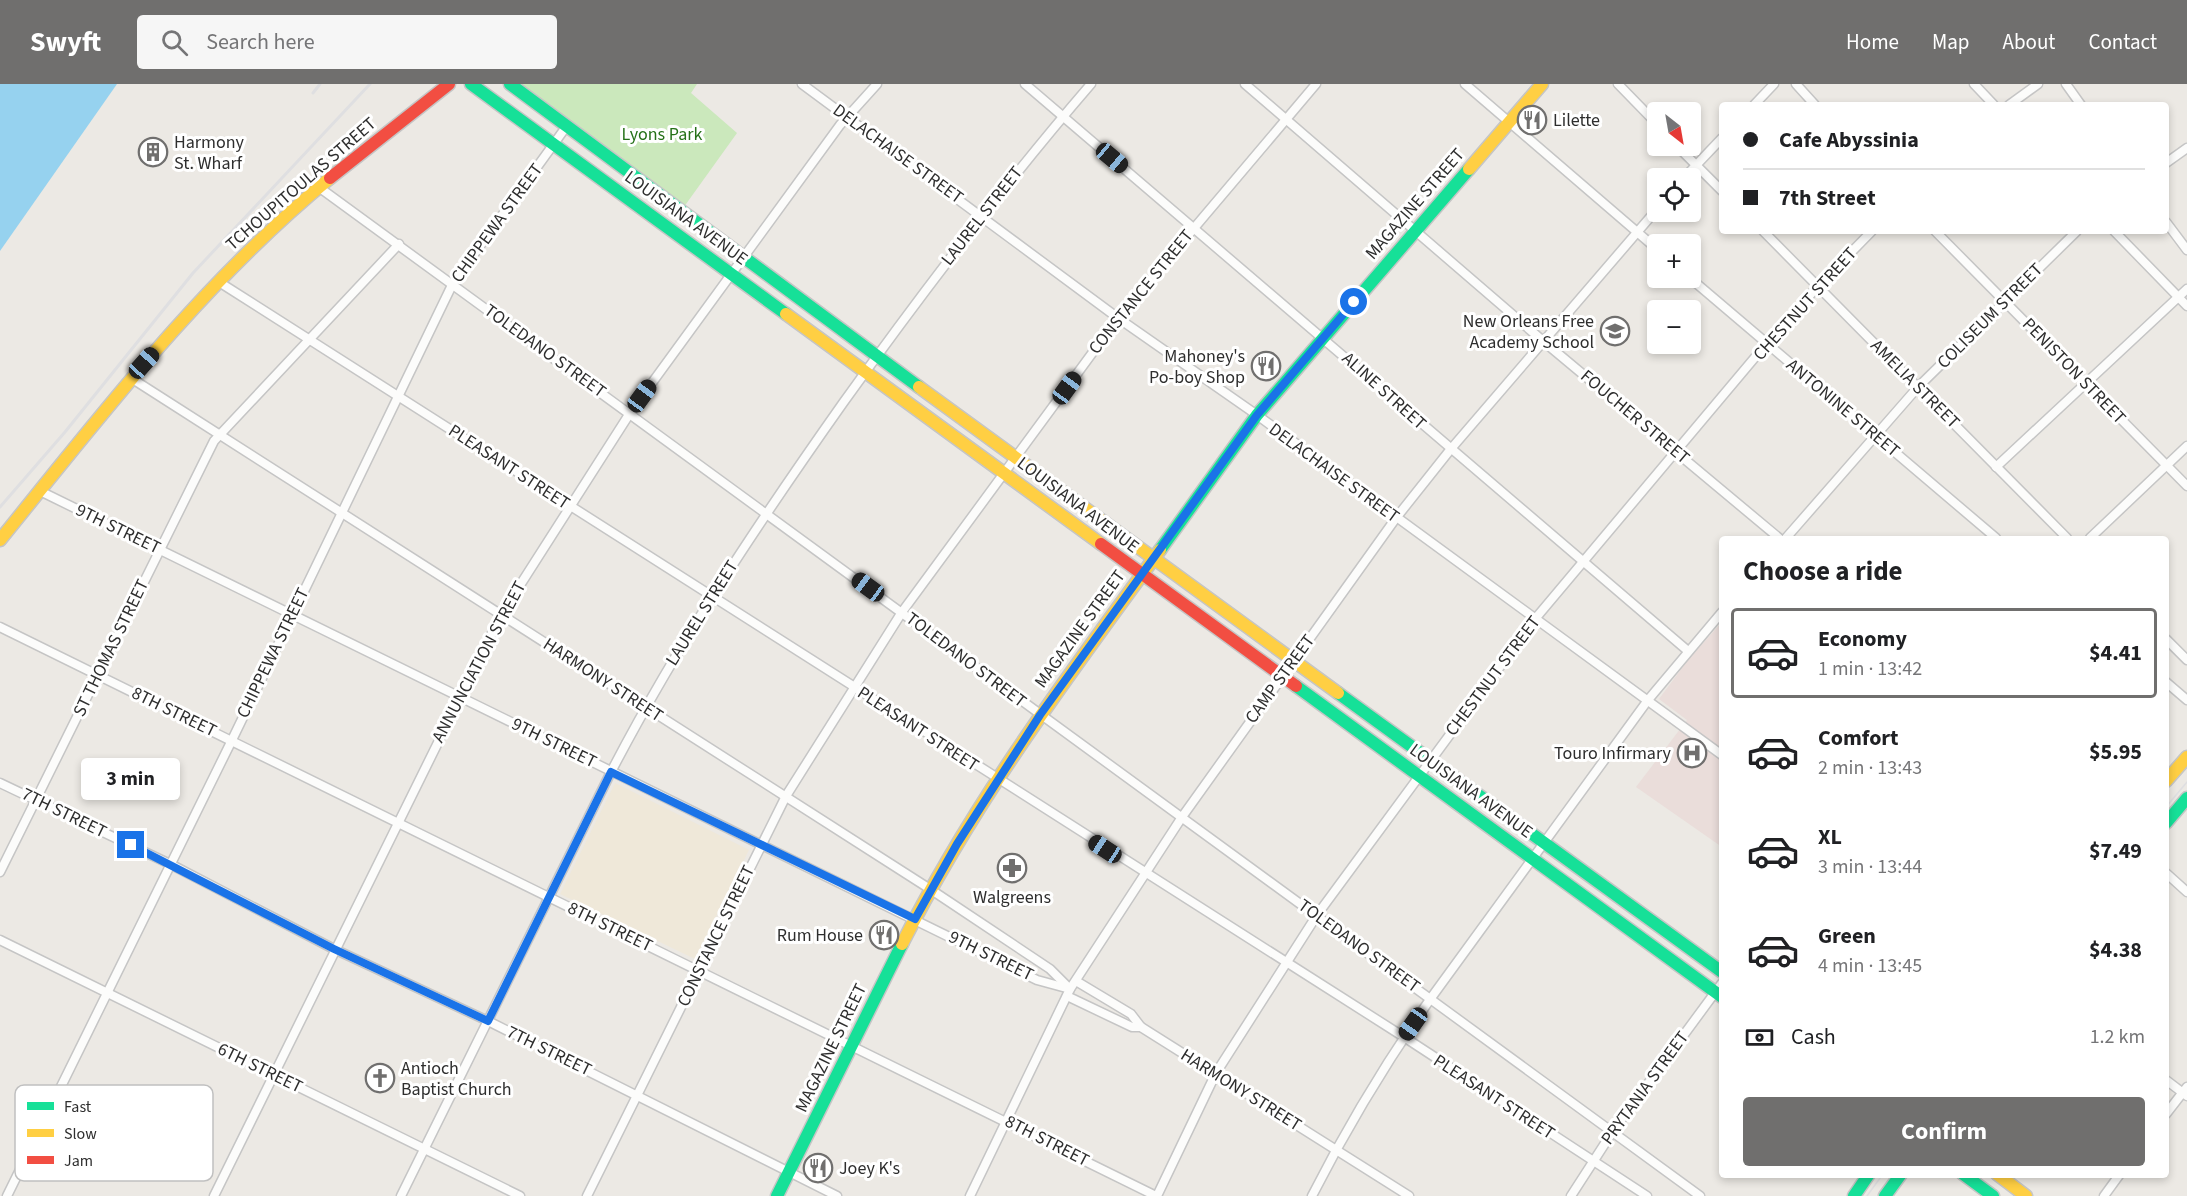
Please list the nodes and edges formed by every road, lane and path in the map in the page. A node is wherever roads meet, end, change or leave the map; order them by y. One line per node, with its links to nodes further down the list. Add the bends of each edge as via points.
1 (449, 84): 36 (street, TCHOUPITOULAS STREET)
2 (471, 84): 30 (street, LOUISIANA AVENUE)
3 (510, 84): 28 (street, LOUISIANA AVENUE)
4 (801, 84): 24 (street, DELACHAISE STREET)
5 (877, 84): 24 (street, ANNUNCIATION STREET)
6 (1025, 84): 25 (street, ALINE STREET)
7 (1091, 84): 25 (street, LAUREL STREET)
8 (1245, 84): 26 (street, FOUCHER STREET)
9 (1316, 84): 26 (street, CONSTANCE STREET)
10 (1465, 84): 27 (street)
11 (1542, 84): 27 (street, MAGAZINE STREET)
12 (1618, 84): 23 (street)
13 (1774, 84): 18 (street)
14 (1796, 84): 19 (street)
15 (1974, 84): 20 (street)
16 (2038, 84): 21 (street)
17 (2066, 84): 22 (street)
18 (1757, 102)
19 (1812, 102)
20 (1991, 102)
21 (2013, 102)
22 (2079, 102)
23 (1647, 114)
24 (847, 117): 38 (street, DELACHAISE STREET); 52 (street, ANNUNCIATION STREET)
25 (1062, 117): 38 (street, LAUREL STREET); 41 (street, ALINE STREET)
26 (1286, 119): 41 (street, CONSTANCE STREET); 42 (street, FOUCHER STREET)
27 (1510, 122): 42 (street, MAGAZINE STREET); 43 (street)
28 (566, 127): 30 (street, CHIPPEWA STREET); 52 (street, LOUISIANA AVENUE)
29 (1719, 141): 34 (street)
30 (554, 145): 53 (street, LOUISIANA AVENUE); 55 (street, CHIPPEWA STREET)
31 (2187, 148): 33 (street)
32 (1687, 156): 34 (street)
33 (2169, 161)
34 (1696, 165): 35 (street); 37 (street)
35 (1693, 168)
36 (320, 188): 50 (street, TOLEDANO STREET); 54 (street, TCHOUPITOULAS STREET)
37 (1719, 188)
38 (982, 215): 62 (street, DELACHAISE STREET); 67 (street, LAUREL STREET)
39 (1647, 220): 43 (street, CAMP STREET)
40 (2169, 226): 51 (street)
41 (1193, 228): 62 (street, CONSTANCE STREET); 63 (street, ALINE STREET)
42 (1416, 230): 63 (street, MAGAZINE STREET); 65 (street, FOUCHER STREET)
43 (1636, 232): 49 (street); 65 (street, CAMP STREET)
44 (1766, 234): 56 (street, AMELIA STREET)
45 (1869, 234): 56 (street, CHESTNUT STREET)
46 (1938, 234): 60 (street, PENISTON STREET)
47 (2074, 234): 60 (street, COLISEUM STREET)
48 (2117, 234): 59 (street)
49 (1647, 241)
50 (399, 244): 55 (street, TOLEDANO STREET); 64 (street, ST THOMAS STREET)
51 (2187, 250)
52 (743, 257): 53 (street, ANNUNCIATION STREET); 67 (street, LOUISIANA AVENUE)
53 (731, 273): 68 (street, LOUISIANA AVENUE); 73 (street, ANNUNCIATION STREET)
54 (219, 282): 64 (street, PLEASANT STREET); 69 (street, TCHOUPITOULAS STREET)
55 (453, 283): 72 (street, CHIPPEWA STREET); 73 (street, TOLEDANO STREET)
56 (1818, 285): 66 (street, CHESTNUT STREET); 71 (street, AMELIA STREET)
57 (1701, 287): 66 (street, ANTONINE STREET)
58 (2187, 289): 59 (street)
59 (2178, 297): 61 (street); 70 (street)
60 (2005, 300): 70 (street, PENISTON STREET); 71 (street, COLISEUM STREET)
61 (2187, 306)
62 (1118, 318): 74 (street, DELACHAISE STREET); 80 (street, CONSTANCE STREET)
63 (1323, 338): 74 (street, MAGAZINE STREET); 78 (street, ALINE STREET)
64 (309, 340): 72 (street, PLEASANT STREET); 75 (street, ST THOMAS STREET)
65 (1543, 341): 78 (street, CAMP STREET); 79 (street, FOUCHER STREET)
66 (1767, 343): 76 (street, ANTONINE STREET); 79 (street, CHESTNUT STREET)
67 (877, 356): 68 (street, LAUREL STREET); 80 (street, LOUISIANA AVENUE)
68 (866, 372): 83 (street, LOUISIANA AVENUE); 88 (street, LAUREL STREET)
69 (131, 378): 75 (street, HARMONY STREET); 85 (street, TCHOUPITOULAS STREET)
70 (2086, 382): 81 (street, PENISTON STREET); 82 (street)
71 (1918, 387): 76 (street, COLISEUM STREET); 82 (street, AMELIA STREET)
72 (397, 395): 86 (street, PLEASANT STREET); 89 (street, CHIPPEWA STREET)
73 (630, 413): 86 (street, ANNUNCIATION STREET); 88 (street, TOLEDANO STREET)
74 (1257, 415): 90 (street, DELACHAISE STREET); 99 (street, MAGAZINE STREET)
75 (219, 434): 89 (street, HARMONY STREET); 98 (street, ST THOMAS STREET)
76 (1875, 434): 93 (street, COLISEUM STREET); 94 (street, ANTONINE STREET)
77 (2187, 446): 81 (street)
78 (1450, 450): 90 (street, CAMP STREET); 100 (street, ALINE STREET)
79 (1676, 452): 92 (street, FOUCHER STREET); 100 (street, CHESTNUT STREET)
80 (1015, 458): 83 (street, CONSTANCE STREET); 87 (street, LOUISIANA AVENUE)
81 (2166, 465): 84 (street, PENISTON STREET); 96 (street)
82 (1996, 467): 95 (street, AMELIA STREET)
83 (1004, 473): 91 (street, LOUISIANA AVENUE); 103 (street, CONSTANCE STREET)
84 (2187, 486)
85 (40, 491): 97 (street, TCHOUPITOULAS STREET); 98 (street, 9TH STREET)
86 (570, 506): 102 (street, PLEASANT STREET); 105 (street, ANNUNCIATION STREET)
87 (1085, 509): 91 (street); 99 (street, LOUISIANA AVENUE)
88 (766, 512): 102 (street, LAUREL STREET); 103 (street, TOLEDANO STREET)
89 (341, 513): 104 (street, CHIPPEWA STREET); 105 (street, HARMONY STREET)
90 (1396, 518): 107 (street, DELACHAISE STREET); 111 (street, CAMP STREET)
91 (1074, 525): 101 (street, LOUISIANA AVENUE)
92 (1777, 536)
93 (1788, 536)
94 (1994, 536)
95 (2065, 536)
96 (2092, 536)
97 (0, 540)
98 (159, 549): 104 (street, 9TH STREET); 113 (street, ST THOMAS STREET)
99 (1153, 557): 101 (street, MAGAZINE STREET); 111 (street, LOUISIANA AVENUE)
100 (1583, 562): 107 (street, CHESTNUT STREET); 110 (street, ALINE STREET)
101 (1141, 574): 114 (street, LOUISIANA AVENUE); 121 (street, MAGAZINE STREET)
102 (711, 597): 116 (street, PLEASANT STREET); 120 (street, LAUREL STREET)
103 (902, 612): 116 (street, CONSTANCE STREET); 121 (street, TOLEDANO STREET)
104 (291, 614): 117 (street, 9TH STREET); 122 (street, CHIPPEWA STREET)
105 (501, 615): 117 (street, ANNUNCIATION STREET); 120 (street, HARMONY STREET)
106 (1719, 615): 110 (street)
107 (1535, 619): 118 (street, DELACHAISE STREET); 125 (street, CHESTNUT STREET)
108 (0, 627): 113 (street, 8TH STREET)
109 (2169, 642): 112 (street)
110 (1688, 651): 118 (street)
111 (1294, 660): 114 (street, CAMP STREET); 125 (street, LOUISIANA AVENUE)
112 (2187, 660)
113 (98, 675): 122 (street, 8TH STREET); 133 (street, ST THOMAS STREET)
114 (1282, 677): 127 (street, LOUISIANA AVENUE); 134 (street, CAMP STREET)
115 (2169, 685): 119 (street)
116 (854, 688): 129 (street, PLEASANT STREET); 131 (street, CONSTANCE STREET)
117 (459, 696): 126 (street, 9TH STREET); 136 (street, ANNUNCIATION STREET)
118 (1648, 700): 123 (street, DELACHAISE STREET); 137 (street)
119 (2187, 700)
120 (645, 707): 126 (street, LAUREL STREET); 131 (street, HARMONY STREET)
121 (1040, 715): 129 (street, MAGAZINE STREET); 134 (street, TOLEDANO STREET)
122 (232, 740): 136 (street, 8TH STREET); 140 (street, CHIPPEWA STREET)
123 (1719, 753)
124 (2187, 757): 128 (street)
125 (1431, 760): 127 (street, CHESTNUT STREET); 137 (street, LOUISIANA AVENUE)
126 (611, 772): 138 (street, 9TH STREET); 146 (street, LAUREL STREET)
127 (1420, 776): 139 (street, LOUISIANA AVENUE); 147 (street, CHESTNUT STREET)
128 (2169, 778)
129 (997, 779): 142 (street, PLEASANT STREET); 144 (street, MAGAZINE STREET)
130 (0, 783): 133 (street, 7TH STREET)
131 (786, 796): 138 (street, CONSTANCE STREET); 144 (street, HARMONY STREET)
132 (2187, 798): 135 (street)
133 (35, 799): 140 (street, 7TH STREET); 141 (street, ST THOMAS STREET)
134 (1182, 817): 142 (street, CAMP STREET); 147 (street, TOLEDANO STREET)
135 (2169, 819)
136 (397, 822): 146 (street, 8TH STREET); 150 (street, ANNUNCIATION STREET)
137 (1543, 843): 139 (street); 153 (street, LOUISIANA AVENUE)
138 (760, 846): 148 (street, 9TH STREET); 152 (street, CONSTANCE STREET)
139 (1532, 857): 155 (street, LOUISIANA AVENUE); 159 (street)
140 (170, 864): 150 (street, 7TH STREET); 156 (street, CHIPPEWA STREET)
141 (0, 872)
142 (1144, 874): 151 (street, PLEASANT STREET); 154 (street, CAMP STREET)
143 (2169, 876): 145 (street)
144 (930, 889): 148 (street, MAGAZINE STREET); 158 (street, HARMONY STREET, via 1050,969)
145 (2187, 892)
146 (549, 898): 152 (street, 8TH STREET); 160 (street, LAUREL STREET)
147 (1317, 915): 151 (street, CHESTNUT STREET); 159 (street, TOLEDANO STREET)
148 (915, 919): 158 (street, 9TH STREET); 163 (street, MAGAZINE STREET)
149 (0, 940): 156 (street, 6TH STREET)
150 (334, 949): 160 (street, 7TH STREET); 165 (street, ANNUNCIATION STREET)
151 (1286, 964): 162 (street, PLEASANT STREET); 164 (street, CHESTNUT STREET)
152 (699, 970): 163 (street, 8TH STREET); 169 (street, CONSTANCE STREET)
153 (1719, 970)
154 (1076, 981): 158 (street, CAMP STREET); 161 (street, via 1131,1014)
155 (1719, 990)
156 (105, 992): 165 (street, 6TH STREET); 167 (street, CHIPPEWA STREET)
157 (1719, 992): 172 (street, PRYTANIA STREET)
158 (1069, 993): 161 (street, HARMONY STREET, via 1132,1027); 171 (street, CAMP STREET)
159 (1431, 998): 162 (street); 172 (street, TOLEDANO STREET)
160 (488, 1021): 169 (street, 7TH STREET); 173 (street, LAUREL STREET)
161 (1141, 1027): 164 (street, HARMONY STREET)
162 (1404, 1037): 174 (street); 175 (street, PLEASANT STREET)
163 (853, 1046): 171 (street, 8TH STREET); 176 (street, MAGAZINE STREET)
164 (1216, 1073): 174 (street, HARMONY STREET); 191 (street, CHESTNUT STREET)
165 (274, 1075): 173 (street, 6TH STREET); 184 (street, ANNUNCIATION STREET)
166 (2169, 1082): 168 (street)
167 (60, 1085)
168 (2185, 1092): 170 (street)
169 (638, 1096): 176 (street, 7TH STREET); 187 (street, CONSTANCE STREET)
170 (2169, 1111)
171 (1007, 1120): 190 (street, CAMP STREET); 191 (street, 8TH STREET)
172 (1613, 1131): 175 (street, PRYTANIA STREET); 196 (street, TOLEDANO STREET)
173 (424, 1149): 185 (street, LAUREL STREET); 186 (street, 6TH STREET)
174 (1336, 1150): 192 (street); 193 (street, HARMONY STREET)
175 (1593, 1162): 194 (street, PRYTANIA STREET); 195 (street, PLEASANT STREET)
176 (789, 1172): 188 (street, MAGAZINE STREET); 189 (street, 7TH STREET)
177 (1866, 1178): 197 (street)
178 (1898, 1178): 198 (street)
179 (1968, 1178): 199 (street)
180 (2002, 1178): 200 (street)
181 (2117, 1178): 201 (street)
182 (15, 1179): 183 (street, CHIPPEWA STREET)
183 (7, 1196)
184 (214, 1196)
185 (400, 1196)
186 (519, 1196)
187 (587, 1196)
188 (777, 1196)
189 (837, 1196)
190 (970, 1196)
191 (1157, 1196)
192 (1312, 1196)
193 (1409, 1196)
194 (1571, 1196)
195 (1647, 1196)
196 (1700, 1196)
197 (1854, 1196)
198 (1885, 1196)
199 (1993, 1196)
200 (2026, 1196)
201 (2104, 1196)

